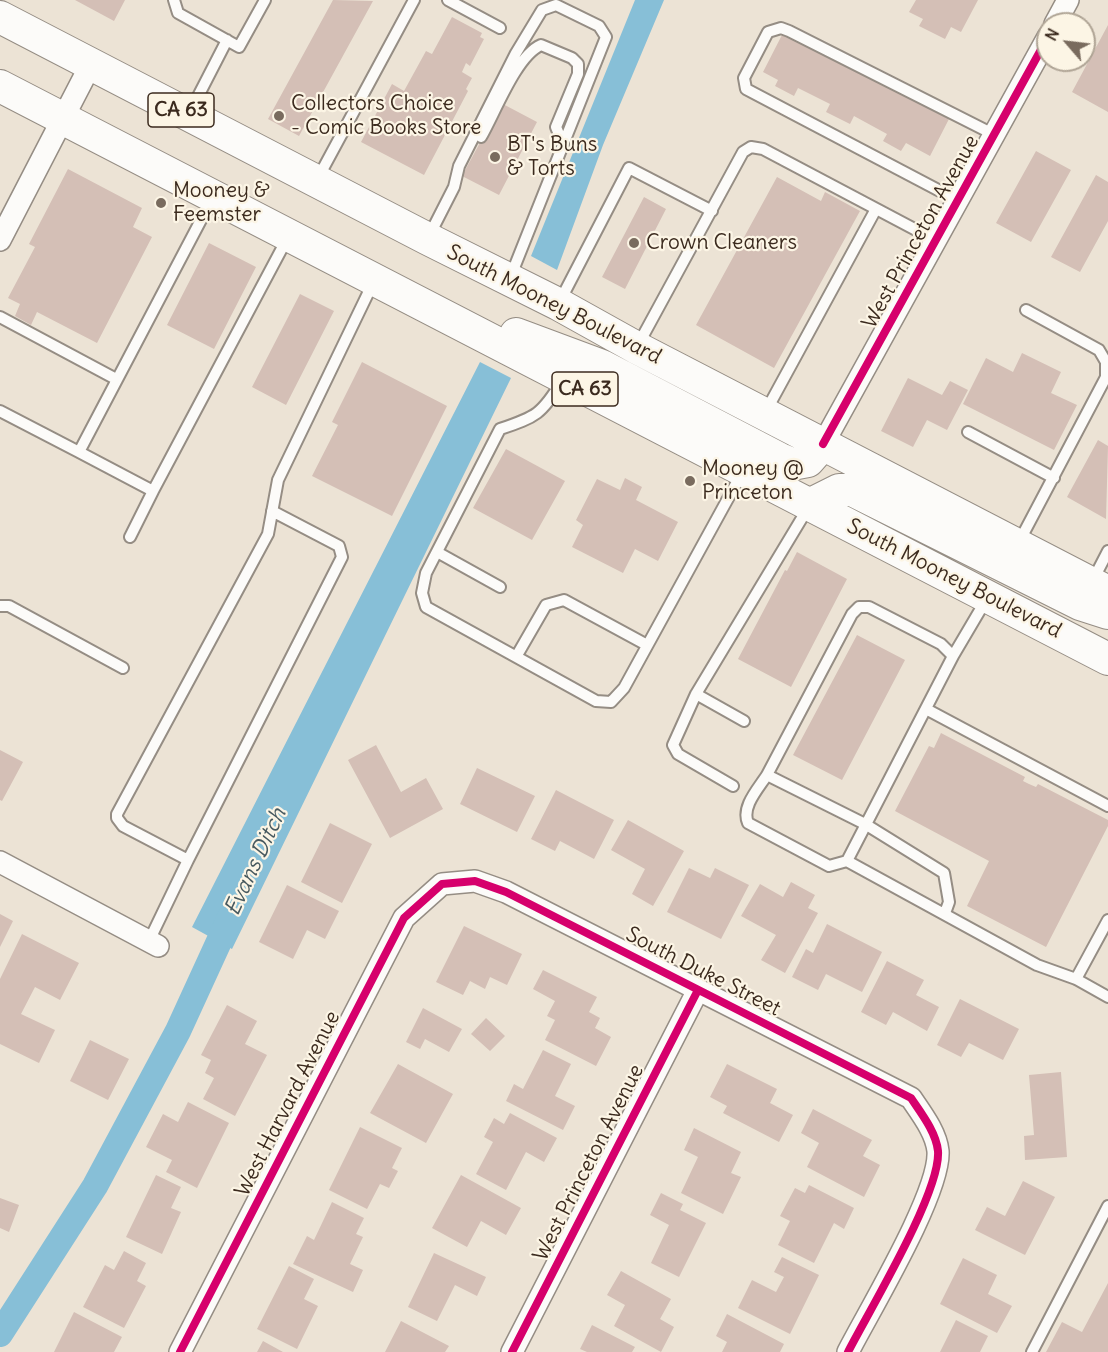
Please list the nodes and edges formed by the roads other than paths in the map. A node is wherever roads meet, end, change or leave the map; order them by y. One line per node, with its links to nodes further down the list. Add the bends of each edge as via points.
1 (174, 0): 7 (lane, via 178,13)
2 (265, 0): 7 (lane, via 239,47)
3 (414, 0): 15 (lane)
4 (448, 0): 6 (lane)
5 (0, 17): 9 (main road, South Mooney Boulevard / CA 63)
6 (500, 28)
7 (228, 40): 11 (lane)
8 (1036, 59): 13 (street, West Princeton Avenue)
9 (91, 64): 11 (main road, South Mooney Boulevard / CA 63); 12 (street)
10 (0, 86): 12 (main road, South Mooney Boulevard / CA 63)
11 (189, 115): 15 (main road, South Mooney Boulevard / CA 63)
12 (63, 119): 17 (main road, South Mooney Boulevard / CA 63); 21 (street)
13 (995, 135): 18 (street, West Princeton Avenue); 18 (lane, via 789,31 781,28 768,32 744,78 746,89)
14 (563, 144): 16 (lane, via 556,127 578,74 578,64 541,45 531,50 519,67); 16 (lane, via 606,37 599,26 556,4 543,10 516,53 459,166); 26 (lane)
15 (317, 181): 23 (main road, South Mooney Boulevard / CA 63)
16 (454, 189): 23 (lane)
17 (213, 196): 22 (main road, South Mooney Boulevard / CA 63); 33 (lane)
18 (959, 201): 25 (street, West Princeton Avenue)
19 (876, 209): 20 (lane, via 763,149 751,147 743,152); 25 (lane); 35 (lane)
20 (712, 211): 28 (lane, via 629,168); 31 (lane)
21 (6, 216): 24 (street)
22 (289, 236): 27 (main road, South Mooney Boulevard / CA 63); 41 (lane)
23 (428, 239): 26 (main road, South Mooney Boulevard / CA 63)
24 (0, 240)
25 (937, 241): 37 (street, West Princeton Avenue)
26 (509, 281): 28 (main road, South Mooney Boulevard / CA 63)
27 (383, 284): 32 (main road, South Mooney Boulevard / CA 63); 37 (main road, via 602,366 792,464 808,461); 43 (lane, via 278,480)
28 (558, 304): 31 (main road, South Mooney Boulevard / CA 63)
29 (1026, 310): 40 (lane, via 1099,350 1106,362 1101,391)
30 (0, 317): 33 (lane)
31 (637, 348): 35 (main road, South Mooney Boulevard / CA 63)
32 (564, 378): 39 (main road, South Mooney Boulevard / CA 63); 46 (lane, via 546,407 529,419 500,429)
33 (116, 379): 38 (lane)
34 (0, 411): 38 (lane)
35 (765, 414): 37 (main road, South Mooney Boulevard / CA 63)
36 (968, 432): 40 (lane)
37 (823, 444): 47 (main road, South Mooney Boulevard / CA 63)
38 (79, 452): 41 (lane)
39 (743, 470): 42 (main road, South Mooney Boulevard / CA 63); 52 (lane)
40 (1054, 478): 47 (lane)
41 (153, 491): 44 (lane)
42 (809, 505): 47 (main road, via 839,489 852,490); 49 (main road, South Mooney Boulevard / CA 63); 57 (lane)
43 (272, 511): 64 (lane, via 339,546 342,557); 64 (lane, via 268,534 117,814 123,825)
44 (130, 537)
45 (1108, 551): 50 (lane)
46 (437, 552): 48 (lane); 54 (lane, via 426,573 422,593 426,608)
47 (1012, 556): 50 (main road)
48 (500, 587)
49 (988, 597): 53 (lane); 55 (main road, South Mooney Boulevard / CA 63)
50 (1097, 598)
51 (0, 606): 56 (lane, via 9,606)
52 (647, 645): 54 (lane, via 564,600 553,601 546,605); 54 (lane, via 624,688 611,702 596,700)
53 (953, 656): 58 (lane); 60 (lane, via 941,644 869,608 859,607)
54 (516, 657)
55 (1108, 659)
56 (123, 668)
57 (696, 694): 59 (lane); 61 (lane, via 673,745 688,760)
58 (926, 709): 62 (lane); 63 (lane)
59 (744, 721)
60 (767, 775): 63 (lane); 65 (lane, via 747,807 748,823 829,866)
61 (733, 786)
62 (1108, 806)
63 (865, 824): 65 (lane); 68 (lane, via 944,873 950,902)
64 (188, 860): 70 (lane)
65 (847, 861): 68 (lane)
66 (0, 862): 70 (street)
67 (442, 884): 72 (street, South Duke Street, via 475,881 506,892); 75 (street, West Harvard Avenue, via 404,918)
68 (945, 913): 71 (lane, via 1036,965)
69 (1108, 920): 71 (lane)
70 (153, 943)
71 (1076, 979): 73 (lane)
72 (698, 990): 76 (street, West Princeton Avenue); 77 (street, South Duke Street, via 911,1098 930,1127 938,1151 931,1192)
73 (1108, 997)
74 (1108, 1206): 78 (lane)
75 (180, 1352)
76 (512, 1352)
77 (848, 1352)
78 (1032, 1352)

